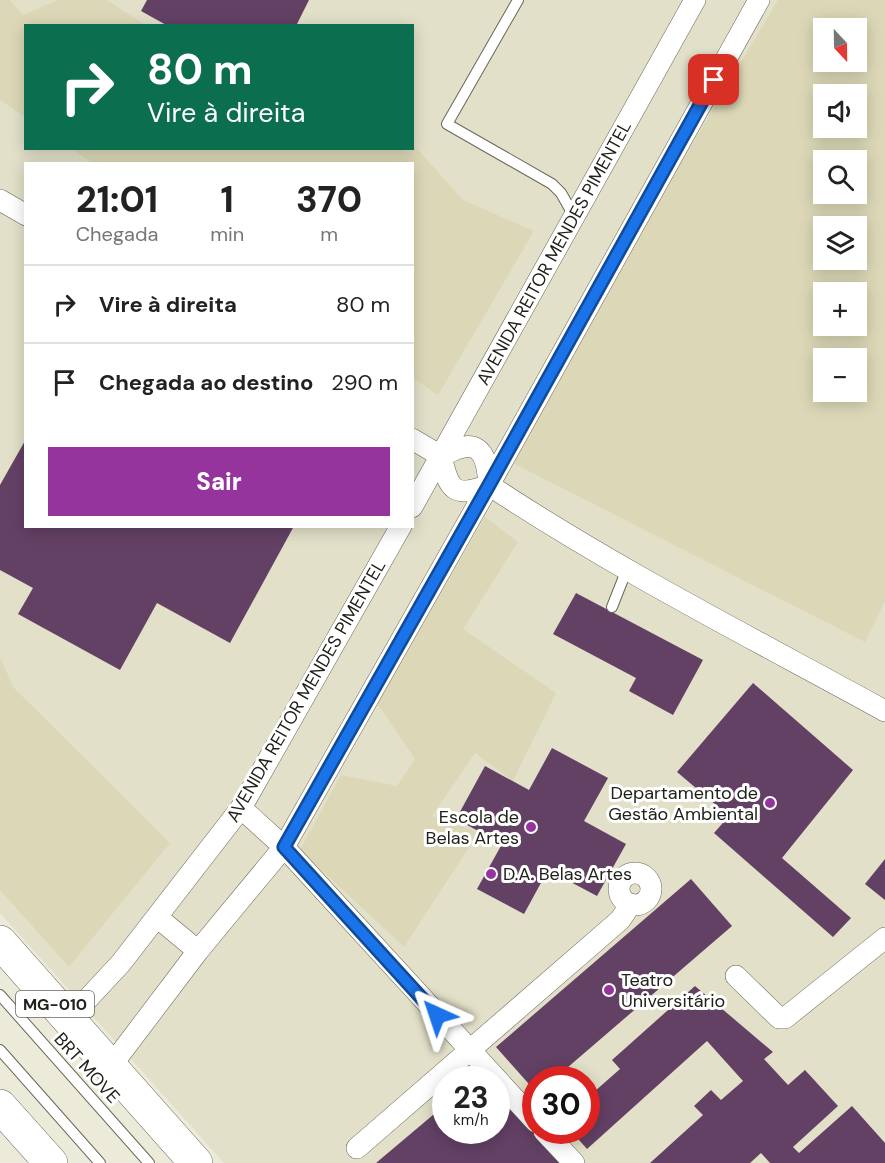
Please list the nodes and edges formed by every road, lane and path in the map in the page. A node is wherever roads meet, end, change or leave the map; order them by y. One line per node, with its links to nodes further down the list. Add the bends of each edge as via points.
1 (518, 0): 6 (lane, via 447,124 552,184)
2 (695, 0): 6 (street, AVENIDA REITOR MENDES PIMENTEL)
3 (759, 0): 9 (street)
4 (0, 200): 5 (street)
5 (24, 214)
6 (574, 216): 8 (street, AVENIDA REITOR MENDES PIMENTEL)
7 (414, 440): 8 (street)
8 (441, 456): 9 (street, via 448,480 459,491); 9 (street, via 463,447 477,450 488,466); 10 (street, AVENIDA REITOR MENDES PIMENTEL)
9 (489, 485): 12 (street); 16 (street)
10 (414, 503)
11 (400, 528): 15 (street, AVENIDA REITOR MENDES PIMENTEL)
12 (627, 569): 13 (lane); 14 (street)
13 (612, 607)
14 (885, 711)
15 (241, 808): 16 (street); 18 (street, AVENIDA REITOR MENDES PIMENTEL)
16 (284, 847): 21 (street); 26 (street)
17 (630, 904): 26 (street, via 620,920)
18 (156, 917): 21 (street); 24 (street, AVENIDA REITOR MENDES PIMENTEL, via 121,963)
19 (885, 938): 22 (street, via 785,1018 779,1018)
20 (0, 942): 24 (highway, MG-010)
21 (198, 951): 27 (street)
22 (736, 976)
23 (0, 995): 34 (lane, BRT MOVE)
24 (69, 1019): 27 (highway, MG-010)
25 (0, 1050): 33 (lane)
26 (470, 1050): 29 (street); 31 (street)
27 (111, 1066): 35 (highway, MG-010)
28 (0, 1106): 32 (highway)
29 (522, 1107)
30 (556, 1144): 36 (street)
31 (357, 1148)
32 (51, 1163)
33 (100, 1163)
34 (149, 1163)
35 (196, 1163)
36 (574, 1163)

